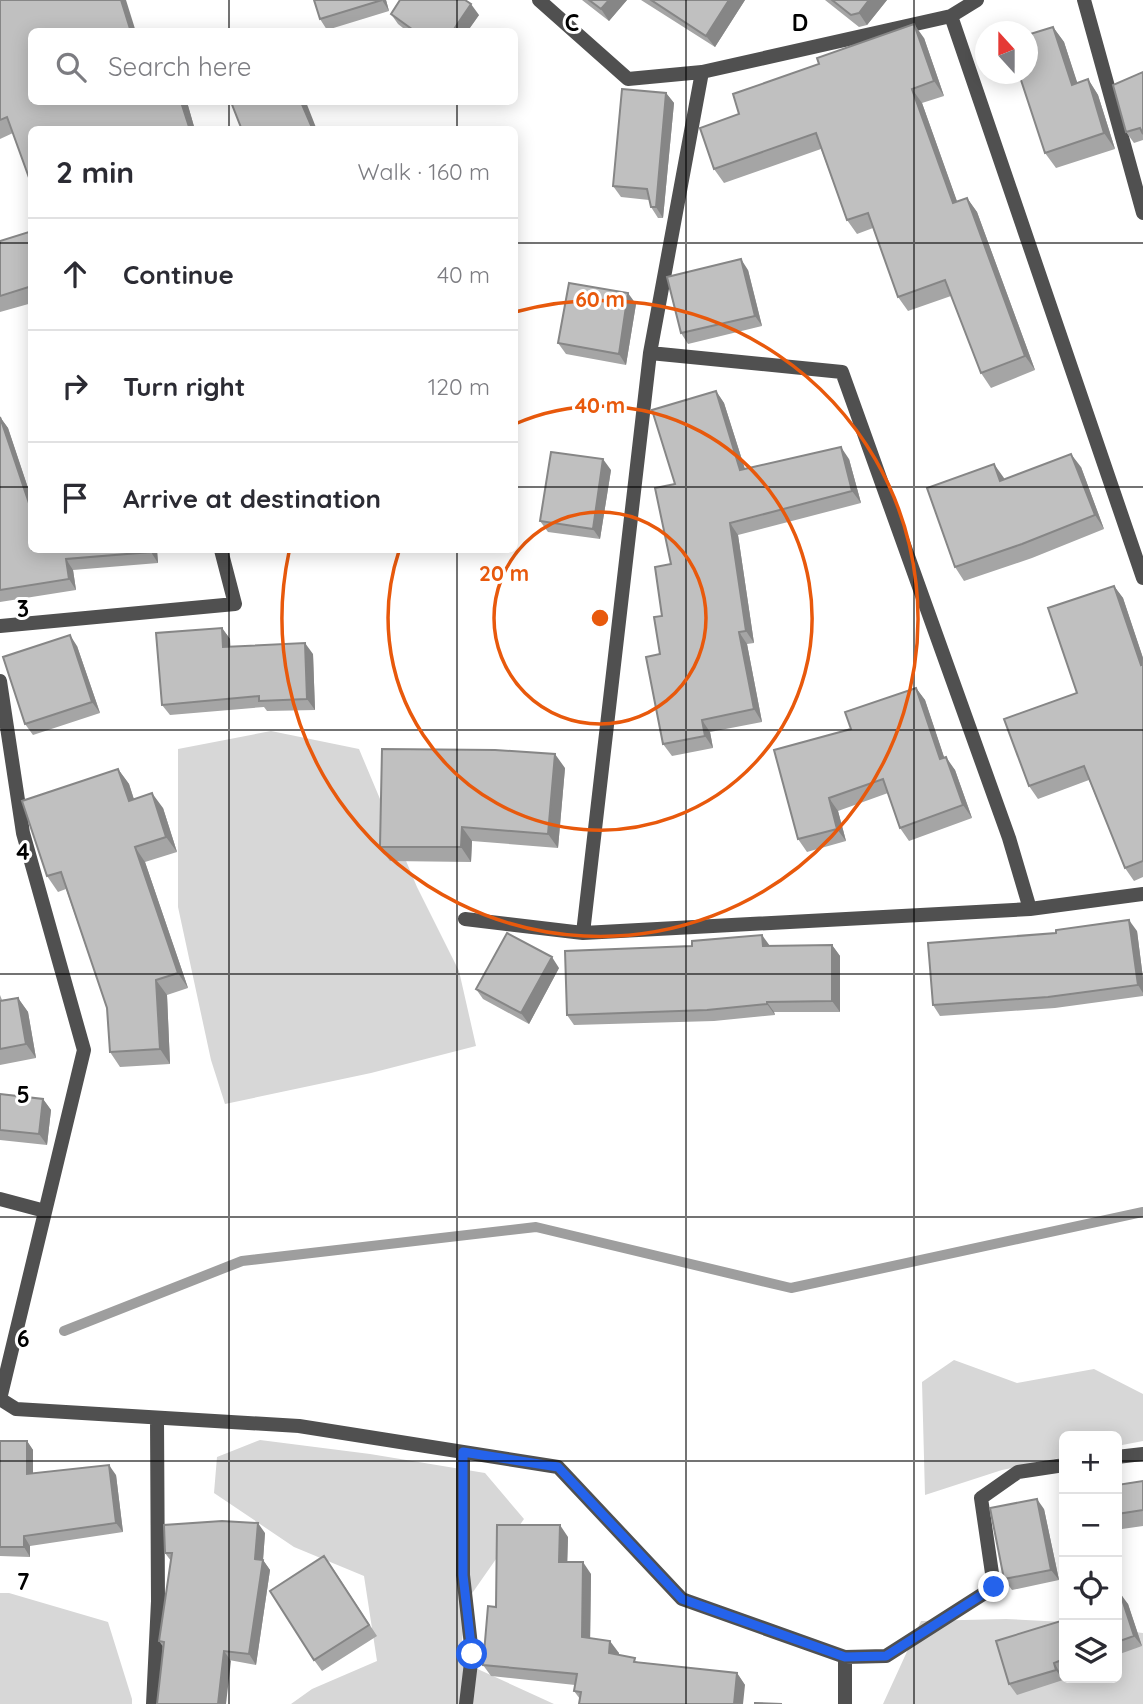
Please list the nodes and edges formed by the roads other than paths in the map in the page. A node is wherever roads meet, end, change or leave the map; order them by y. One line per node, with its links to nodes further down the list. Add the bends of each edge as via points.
1 (539, 0): 5 (street, via 628,79)
2 (976, 0): 4 (street)
3 (1084, 0): 6 (street)
4 (951, 16): 5 (street); 9 (street)
5 (702, 72): 7 (street)
6 (1143, 213)
7 (650, 353): 13 (street, via 842,372 1009,838); 15 (street)
8 (222, 553): 10 (street, via 235,604)
9 (1143, 578)
10 (0, 626)
11 (0, 681): 17 (street, via 23,833 84,1050)
12 (1143, 894): 13 (street)
13 (1030, 909): 15 (street)
14 (465, 919): 15 (street)
15 (583, 933)
16 (0, 1199): 17 (street)
17 (45, 1211): 18 (street)
18 (0, 1399): 19 (street, via 16,1409)
19 (157, 1418): 20 (street, via 299,1426); 25 (street, via 158,1601)
20 (463, 1452): 24 (street, via 558,1467 682,1599); 26 (street, via 463,1575 472,1654)
21 (1143, 1454): 22 (street)
22 (1122, 1456)
23 (1059, 1466): 24 (street, via 1018,1472 981,1498 994,1587 886,1656)
24 (845, 1657): 27 (street)
25 (153, 1704)
26 (466, 1704)
27 (845, 1704)

